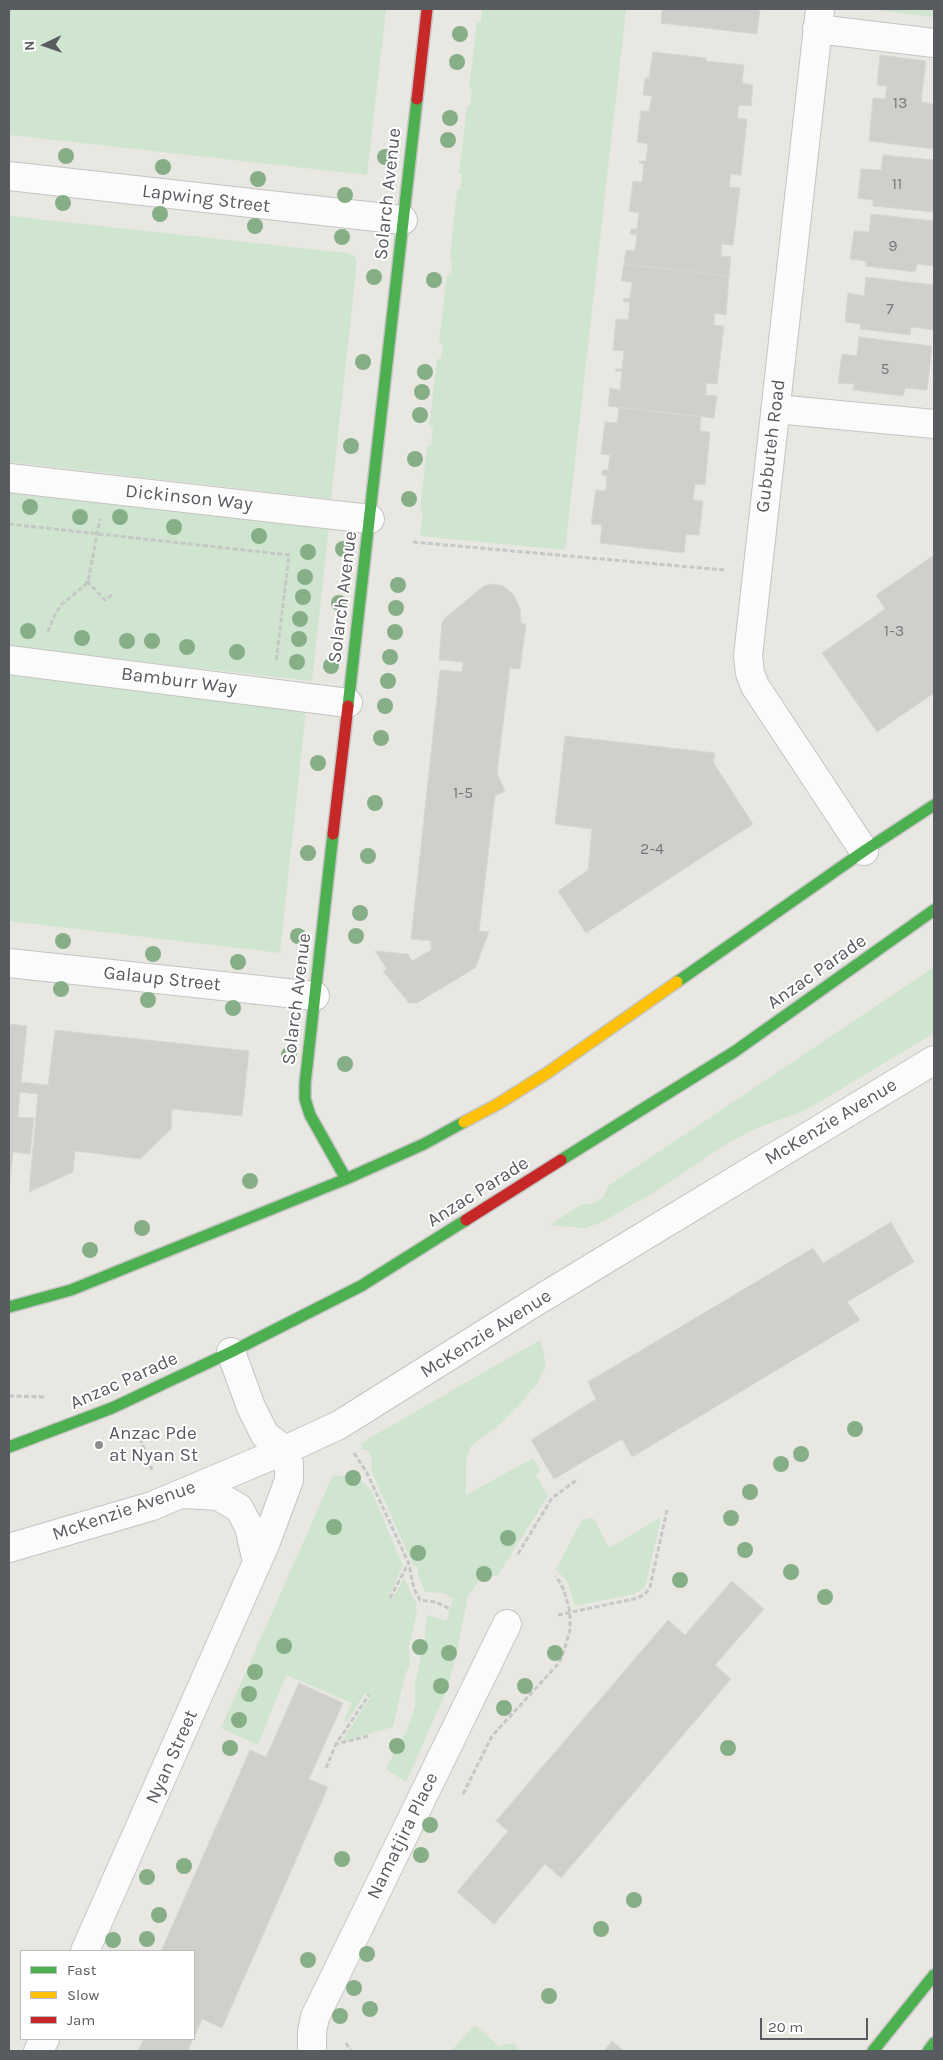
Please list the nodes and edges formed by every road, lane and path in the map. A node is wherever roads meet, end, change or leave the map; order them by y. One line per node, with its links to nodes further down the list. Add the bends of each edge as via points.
1 (428, 9): 5 (main road, Solarch Avenue)
2 (819, 19): 3 (street); 6 (street, Gubbuteh Road)
3 (934, 43)
4 (9, 176): 5 (street, Lapwing Street)
5 (403, 220): 10 (main road, Solarch Avenue)
6 (776, 409): 7 (street); 14 (street, Gubbuteh Road)
7 (934, 424)
8 (9, 478): 9 (street, Dickinson Way)
9 (104, 489): 10 (street, Dickinson Way); 12 (path)
10 (370, 518): 20 (main road, Solarch Avenue)
11 (9, 524): 12 (path)
12 (98, 534): 15 (path); 19 (path, via 289,556)
13 (414, 542): 14 (path)
14 (756, 573): 22 (street, Gubbuteh Road, via 748,656 755,686)
15 (87, 581): 16 (path, via 105,600); 18 (path, via 56,611 46,640)
16 (112, 595)
17 (9, 660): 18 (street, Bamburr Way)
18 (44, 665): 19 (street, Bamburr Way)
19 (272, 693): 20 (street, Bamburr Way)
20 (348, 703): 25 (main road, Solarch Avenue)
21 (934, 805): 22 (main road)
22 (864, 851): 27 (main road, via 547,1073 424,1144)
23 (934, 910): 29 (main road, Anzac Parade, via 714,1065 361,1286)
24 (9, 963): 25 (street, Galaup Street)
25 (315, 996): 27 (main road, Solarch Avenue, via 305,1099 314,1124)
26 (934, 1060): 31 (street, McKenzie Avenue, via 339,1425)
27 (346, 1179): 28 (main road, via 71,1290)
28 (9, 1307)
29 (231, 1352): 30 (main road, Anzac Parade, via 112,1408); 31 (street, via 265,1435)
30 (9, 1447)
31 (285, 1450): 34 (street, McKenzie Avenue); 38 (street, Nyan Street, via 290,1464 288,1480)
32 (352, 1450): 39 (path, via 367,1473)
33 (578, 1479): 37 (path, via 552,1498)
34 (180, 1494): 36 (street, McKenzie Avenue, via 152,1506); 38 (street, via 218,1496 240,1508 249,1526)
35 (667, 1510): 43 (path, via 646,1593 638,1598)
36 (9, 1548)
37 (518, 1554)
38 (257, 1562): 51 (street, Nyan Street)
39 (409, 1564): 41 (path); 42 (path, via 414,1589 420,1600 436,1602)
40 (556, 1576): 43 (path)
41 (390, 1598)
42 (450, 1609)
43 (570, 1612): 44 (path); 50 (path, via 568,1640 559,1663 492,1736)
44 (558, 1615)
45 (507, 1624): 57 (street, Namatjira Place, via 315,2017)
46 (369, 1695): 48 (path)
47 (368, 1736): 48 (path)
48 (336, 1744): 49 (path)
49 (326, 1768)
50 (462, 1795)
51 (85, 1950)
52 (934, 1974): 59 (main road)
53 (345, 2036): 58 (path)
54 (44, 2040): 56 (street)
55 (934, 2043): 60 (main road)
56 (38, 2051)
57 (312, 2051)
58 (351, 2051)
59 (873, 2051)
60 (928, 2051)

